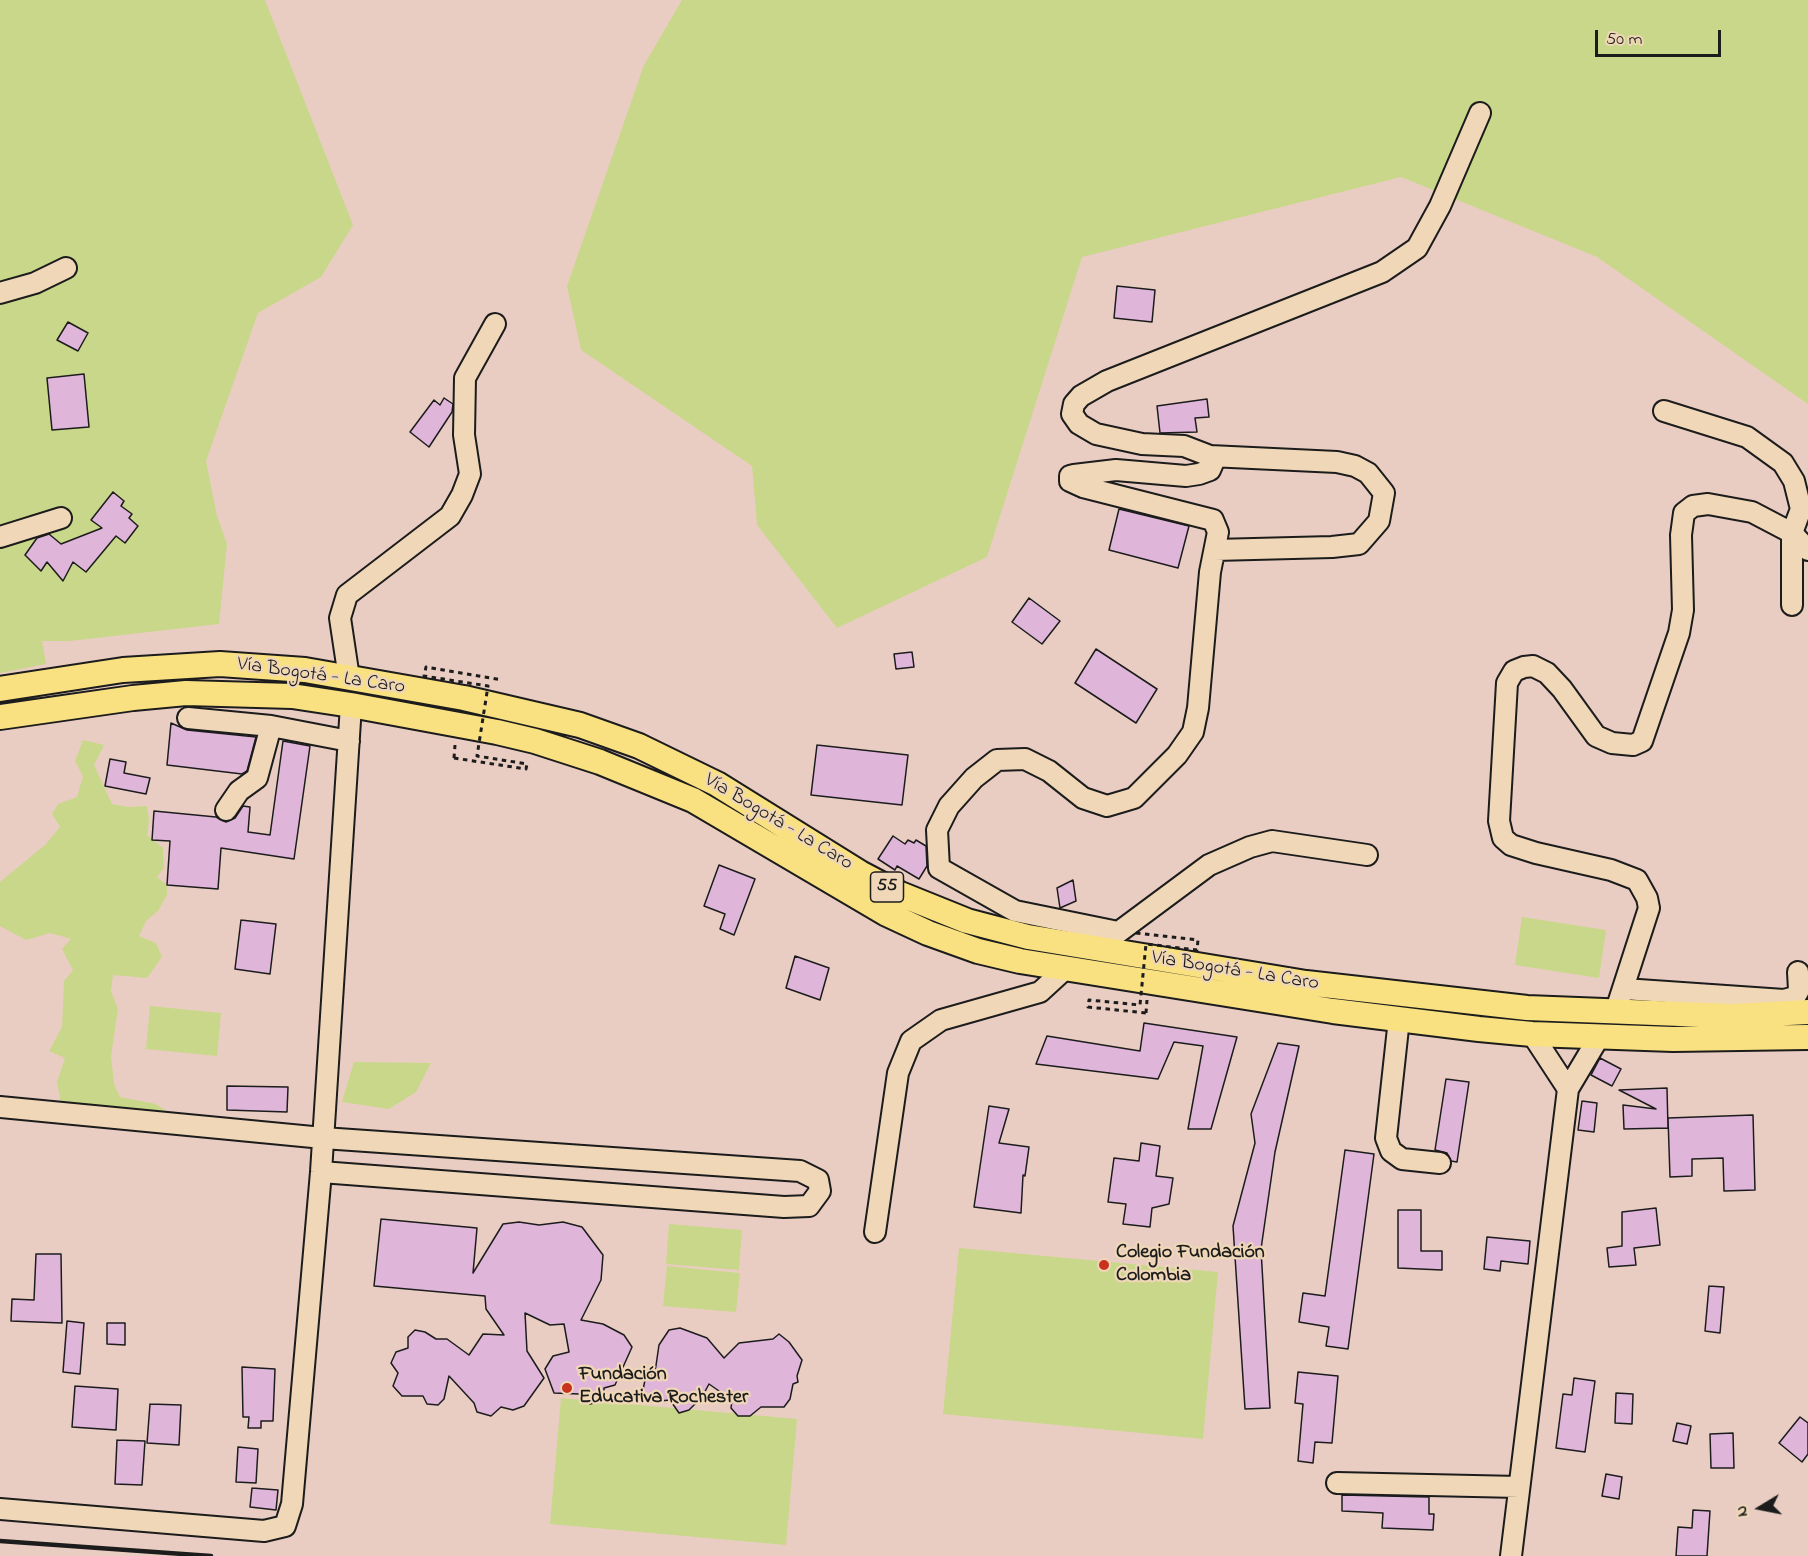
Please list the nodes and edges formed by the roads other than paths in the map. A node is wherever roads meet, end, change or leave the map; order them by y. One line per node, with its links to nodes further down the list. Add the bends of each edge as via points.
1 (1480, 113): 6 (street, via 1440,206 1417,248 1382,272 1107,381 1074,404 1072,414 1079,424 1096,434 1142,444 1184,447)
2 (66, 267): 3 (street, via 35,283)
3 (0, 293)
4 (495, 324): 13 (street, via 465,378 464,435 470,474 462,495 450,516 347,595 340,618)
5 (1664, 411): 8 (street, via 1747,437 1783,463 1794,481 1801,509)
6 (1210, 456): 10 (street, via 1210,471 1199,474 1116,470 1074,475 1070,481 1083,488 1213,520 1218,531); 10 (street, via 1346,464 1368,473 1384,494 1379,521 1359,544)
7 (61, 518): 9 (street)
8 (1792, 533): 11 (street); 12 (street); 26 (street, via 1752,512 1708,504 1692,506 1683,513 1683,610 1679,633 1642,741 1633,745 1612,743 1596,736 1562,688 1533,666 1514,671 1507,682 1499,821 1503,838 1511,845 1536,853 1637,880 1649,908)
9 (0, 537)
10 (1215, 550): 22 (street, via 1198,708 1193,732 1177,755 1134,798 1107,806 1083,798 1049,771 1025,759 997,760 960,792 937,830 939,868 1015,911)
11 (1808, 550)
12 (1792, 604)
13 (349, 678): 14 (main road, Vía Bogotá - La Caro / 55, via 270,667 209,664 123,670); 23 (main road, Vía Bogotá - La Caro / 55, via 520,709 629,742 717,784 900,894 990,928)
14 (0, 689)
15 (351, 705): 16 (main road, Vía Bogotá - La Caro / 55, via 292,696 186,693); 19 (street); 24 (main road, Vía Bogotá - La Caro / 55, via 507,734 600,762 693,800 848,893 928,933 978,951)
16 (0, 717)
17 (188, 718): 18 (street)
18 (271, 726): 19 (street); 20 (street, via 257,778 239,791)
19 (349, 741): 35 (street)
20 (226, 810)
21 (1367, 855): 22 (street, via 1272,841 1250,847 1209,865)
22 (1127, 933): 23 (street)
23 (1097, 950): 28 (main road, Vía Bogotá - La Caro / 55, via 1378,993)
24 (1064, 970): 29 (main road, Vía Bogotá - La Caro / 55); 38 (street, via 1040,992 940,1020 911,1041 898,1072)
25 (1798, 972): 26 (street, via 1799,990 1795,997 1784,1000)
26 (1624, 989): 28 (street)
27 (1808, 1012): 28 (main road, Vía Bogotá - La Caro / 55, via 1732,1016)
28 (1616, 1013)
29 (1399, 1019): 30 (main road, Vía Bogotá - La Caro / 55); 36 (street, via 1386,1138 1391,1151 1402,1159)
30 (1532, 1034): 31 (main road, Vía Bogotá - La Caro / 55); 33 (street)
31 (1599, 1037): 32 (main road, Vía Bogotá - La Caro / 55); 33 (street)
32 (1808, 1037)
33 (1568, 1089): 40 (street)
34 (0, 1107): 35 (street)
35 (323, 1138): 37 (street); 37 (street, via 800,1171 818,1180 820,1191 809,1206 784,1207)
36 (1440, 1163)
37 (321, 1172): 41 (street, via 292,1504 285,1526 264,1531)
38 (875, 1232)
39 (1337, 1483): 40 (street)
40 (1519, 1487): 42 (street)
41 (0, 1509)
42 (1510, 1556)

